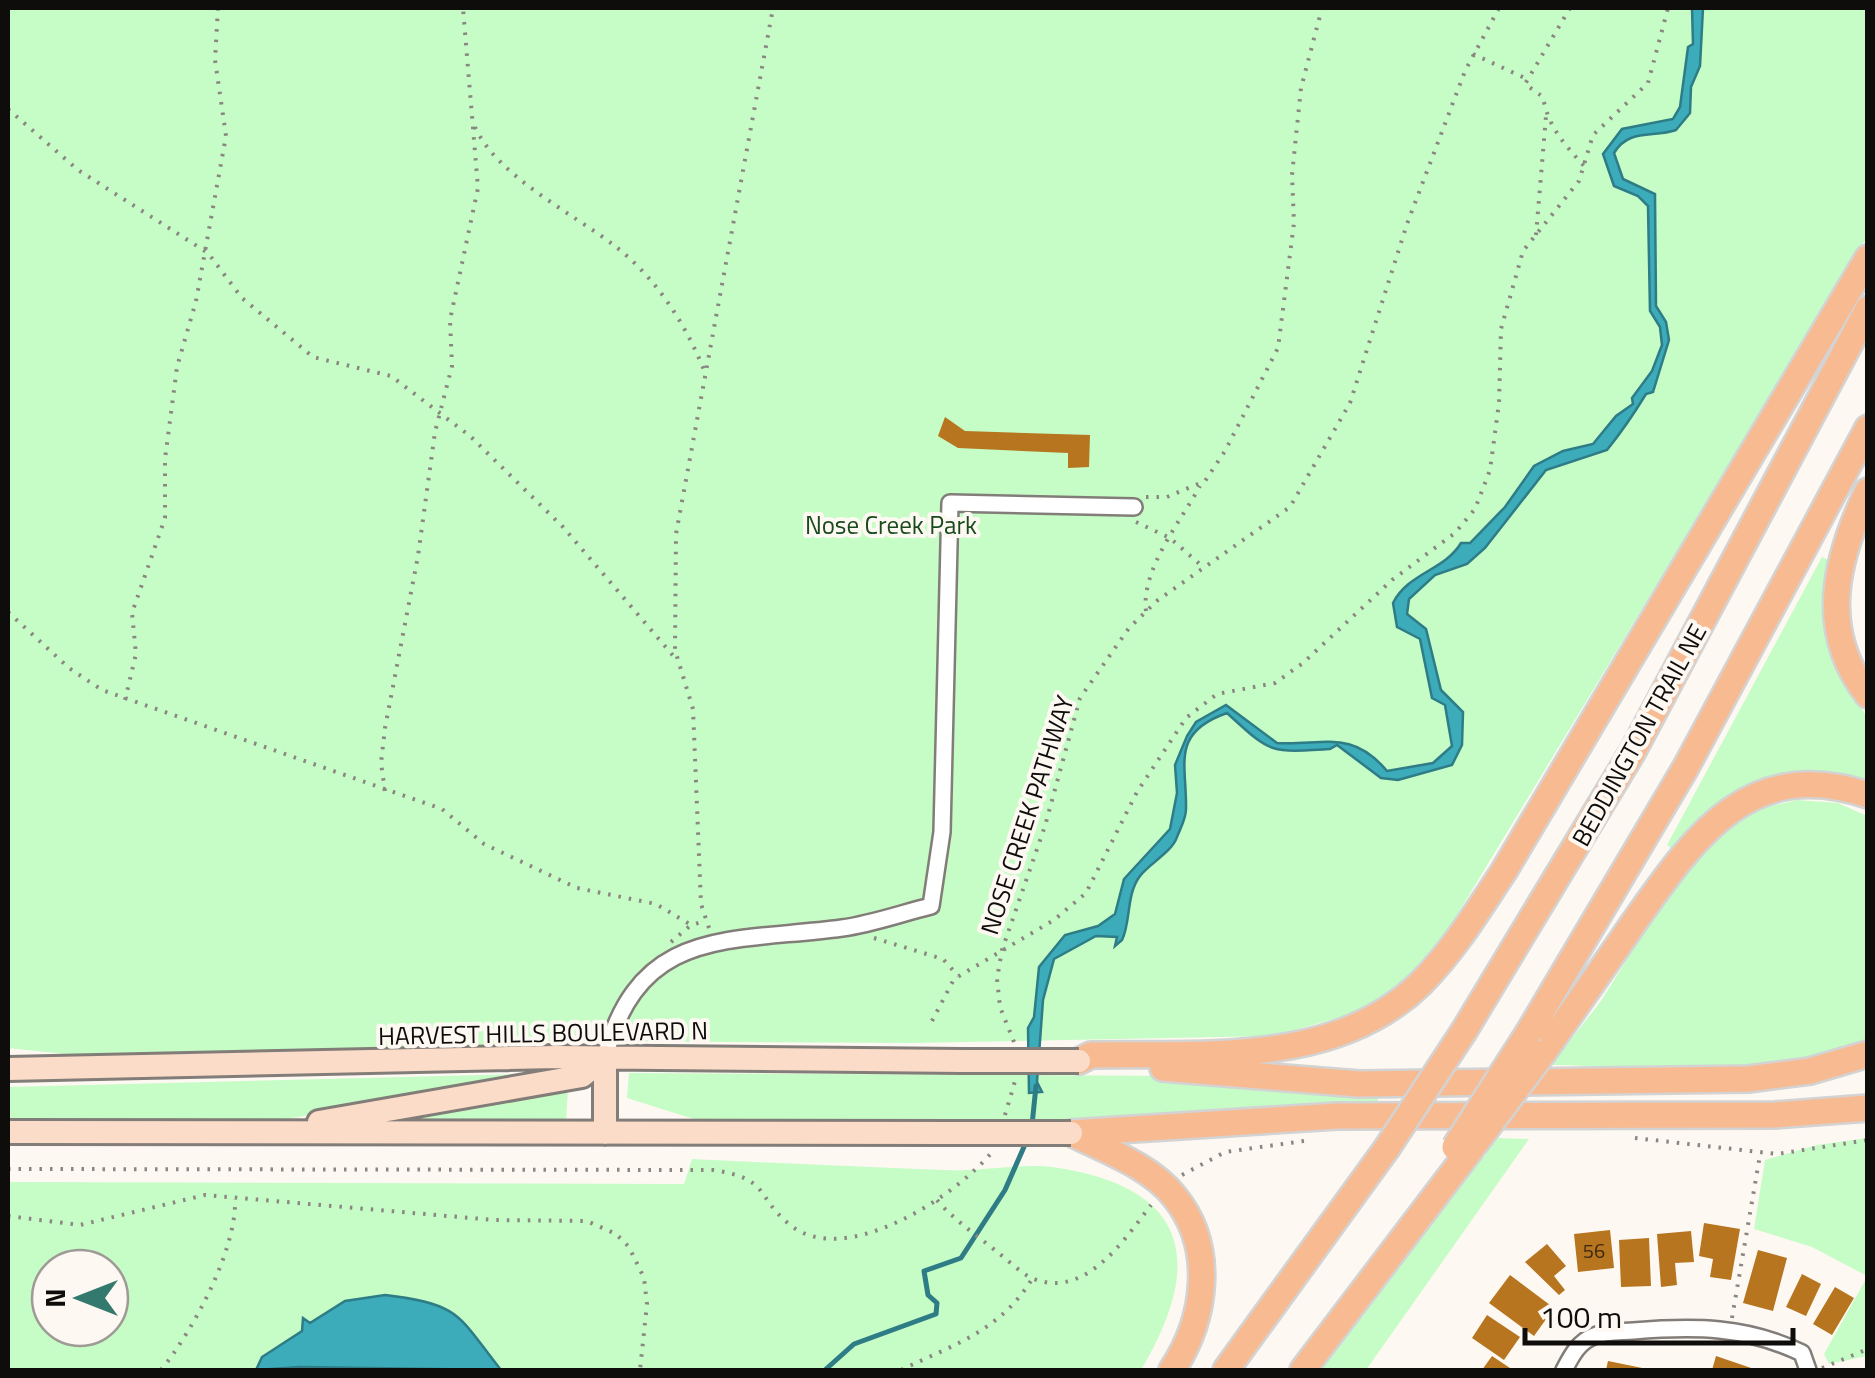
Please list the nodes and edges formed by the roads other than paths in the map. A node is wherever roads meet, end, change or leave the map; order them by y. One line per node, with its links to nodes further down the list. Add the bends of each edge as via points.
1 (1868, 258): 11 (main road, via 1504,871 1420,984 1377,1018 1325,1038 1255,1050 1091,1054)
2 (1868, 309): 19 (main road, BEDDINGTON TRAIL NE, bridge, via 1633,751 1464,1031)
3 (1868, 428): 8 (main road)
4 (1868, 491): 6 (main road, via 1839,562 1835,613 1850,665)
5 (1134, 506): 10 (street, via 950,503 942,832 932,906 840,928 718,940 662,964 625,1001)
6 (1868, 694)
7 (1868, 795): 8 (main road, via 1821,783 1772,790 1702,831)
8 (1536, 1042): 20 (main road, bridge)
9 (1868, 1054): 11 (main road, via 1748,1079 1360,1084 1097,1068)
10 (606, 1058): 11 (main road, HARVEST HILLS BOULEVARD N, bridge); 12 (main road, HARVEST HILLS BOULEVARD N); 15 (main road, via 582,1076); 16 (main road)
11 (1079, 1061)
12 (14, 1067)
13 (1868, 1108): 17 (main road, via 1352,1116)
14 (8, 1132): 15 (main road)
15 (252, 1132): 16 (main road)
16 (605, 1133): 17 (main road, bridge)
17 (1070, 1133): 18 (main road, via 1143,1170 1174,1196 1191,1228 1203,1280 1200,1310)
18 (1172, 1370)
19 (1226, 1370)
20 (1303, 1370)
21 (1564, 1370): 22 (street, via 1577,1347 1595,1335 1730,1328 1802,1354)
22 (1808, 1370)

